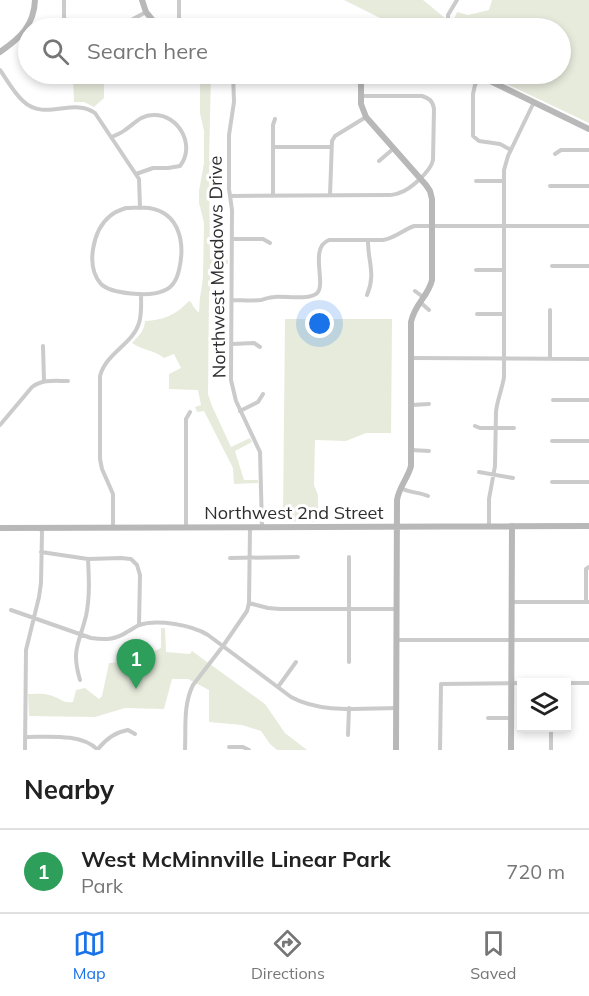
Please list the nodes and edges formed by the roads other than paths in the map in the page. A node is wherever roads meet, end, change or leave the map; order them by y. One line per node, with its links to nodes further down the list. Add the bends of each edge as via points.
1 (33, 0): 7 (main road)
2 (64, 0): 8 (street)
3 (142, 0): 6 (main road)
4 (179, 0): 11 (street)
5 (457, 0): 12 (street)
6 (146, 12): 9 (street); 10 (main road)
7 (31, 18)
8 (64, 18)
9 (135, 18)
10 (151, 18)
11 (178, 18)
12 (448, 18)
13 (18, 38): 14 (main road)
14 (0, 52)
15 (0, 70): 25 (street, via 28,105 51,111 87,108)
16 (233, 84): 40 (street, Northwest Meadows Drive)
17 (361, 84): 20 (main road)
18 (476, 84): 29 (street, via 473,136)
19 (498, 84): 21 (main road)
20 (361, 96): 22 (main road); 34 (street, via 422,96 432,102 433,160)
21 (534, 102): 24 (main road); 29 (street)
22 (366, 117): 27 (street, via 335,136); 28 (main road)
23 (275, 119): 26 (street)
24 (589, 129)
25 (112, 137): 33 (street); 33 (street, via 142,117 154,115 167,118 180,129 186,151 180,166)
26 (273, 147): 27 (street); 41 (street)
27 (331, 147): 39 (street)
28 (394, 148): 32 (street); 34 (main road)
29 (511, 150): 36 (street)
30 (589, 150): 31 (street, via 561,150)
31 (555, 154)
32 (379, 161)
33 (136, 174): 42 (street)
34 (420, 178): 39 (street, via 399,194); 43 (main road, via 432,199)
35 (476, 181): 36 (street)
36 (503, 181): 44 (street)
37 (550, 186): 38 (street)
38 (589, 186)
39 (330, 195): 41 (street)
40 (230, 196): 41 (street); 46 (street, Northwest Meadows Drive)
41 (273, 196)
42 (140, 208): 54 (street, via 156,210 169,218 177,226 182,244 176,280 158,293); 54 (street, via 117,211 105,220 93,259 102,285 113,291)
43 (432, 226): 44 (street); 47 (street, via 414,226 391,239); 57 (main road, via 432,280)
44 (504, 226): 45 (street); 52 (street)
45 (589, 226)
46 (232, 238): 48 (street, via 263,239); 56 (street, Northwest Meadows Drive)
47 (368, 241): 55 (street, via 372,273); 56 (street, via 324,242 318,262 319,291 310,297)
48 (270, 243)
49 (552, 266): 50 (street)
50 (589, 266)
51 (476, 270): 52 (street)
52 (504, 270): 61 (street)
53 (415, 291): 57 (street)
54 (141, 294): 97 (street, via 137,328 109,358 100,376 100,459 113,494)
55 (367, 296)
56 (232, 300): 62 (street, Northwest Meadows Drive)
57 (421, 300): 58 (street); 65 (main road, via 411,322)
58 (429, 310)
59 (550, 310): 67 (street)
60 (477, 314): 61 (street)
61 (504, 314): 66 (street)
62 (232, 344): 64 (street, via 254,343); 76 (street, Northwest Meadows Drive, via 232,386)
63 (43, 346): 69 (street)
64 (260, 347)
65 (411, 358): 66 (street); 74 (main road)
66 (503, 358): 67 (street); 80 (street)
67 (550, 359): 68 (street)
68 (589, 359)
69 (44, 381): 70 (street); 78 (street, via 32,387)
70 (68, 381)
71 (263, 394): 76 (street, via 258,402)
72 (553, 400): 73 (street)
73 (589, 400)
74 (411, 405): 75 (street); 84 (main road)
75 (429, 405)
76 (240, 411): 100 (street, Northwest Meadows Drive, via 260,452)
77 (190, 412): 98 (street, via 186,419)
78 (0, 425)
79 (475, 426): 80 (street)
80 (495, 428): 81 (street); 87 (street)
81 (514, 428)
82 (552, 441): 83 (street)
83 (589, 441)
84 (411, 450): 85 (street); 91 (main road, via 410,471)
85 (429, 451)
86 (478, 472): 87 (street)
87 (495, 475): 88 (street); 94 (street, via 489,492)
88 (513, 478)
89 (552, 482): 90 (street)
90 (589, 482)
91 (401, 487): 92 (street); 93 (main road)
92 (428, 496)
93 (397, 526): 94 (main road, Northwest 2nd Street); 100 (main road, Northwest 2nd Street); 114 (main road)
94 (489, 526): 95 (main road, Northwest 2nd Street)
95 (512, 526): 96 (main road, Northwest 2nd Street); 110 (main road)
96 (589, 526)
97 (113, 527): 98 (main road, Northwest 2nd Street); 102 (main road, Northwest 2nd Street)
98 (186, 527): 99 (main road, Northwest 2nd Street)
99 (250, 527): 100 (main road, Northwest 2nd Street); 107 (street)
100 (262, 527)
101 (0, 528): 102 (main road, Northwest 2nd Street)
102 (41, 528): 103 (street)
103 (41, 552): 108 (street); 116 (street, via 41,583)
104 (298, 557): 107 (street)
105 (349, 557): 113 (street)
106 (230, 558): 107 (street)
107 (250, 558): 112 (street)
108 (88, 559): 117 (street, via 134,561 140,575); 118 (street, via 88,602)
109 (589, 567): 111 (street)
110 (512, 602): 111 (street); 120 (main road)
111 (588, 602)
112 (249, 603): 113 (street, via 280,609); 122 (street)
113 (349, 609): 114 (street); 124 (street)
114 (397, 609): 119 (main road)
115 (10, 610): 116 (street)
116 (34, 618): 118 (street); 138 (street, via 26,650)
117 (140, 625): 118 (street, via 107,640); 122 (street, via 188,626)
118 (81, 634): 125 (street, via 75,651)
119 (397, 640): 120 (street); 132 (main road)
120 (511, 640): 121 (street); 126 (main road)
121 (589, 640)
122 (223, 646): 130 (street); 142 (street, via 189,693)
123 (296, 662): 130 (street)
124 (349, 662)
125 (80, 680)
126 (511, 683): 127 (street); 134 (main road); 145 (street, via 441,684)
127 (517, 683)
128 (571, 683): 129 (street)
129 (589, 683)
130 (278, 687): 131 (street, via 310,705)
131 (349, 708): 132 (street); 137 (street)
132 (397, 708): 144 (main road)
133 (488, 718): 134 (street)
134 (511, 718): 146 (main road)
135 (551, 732): 147 (street)
136 (135, 734): 140 (street, via 128,730 114,734)
137 (348, 735)
138 (25, 737): 140 (street, via 79,739); 141 (street)
139 (229, 747): 143 (street)
140 (98, 749)
141 (25, 750)
142 (186, 750)
143 (249, 750)
144 (396, 750)
145 (440, 750)
146 (511, 750)
147 (551, 750)

